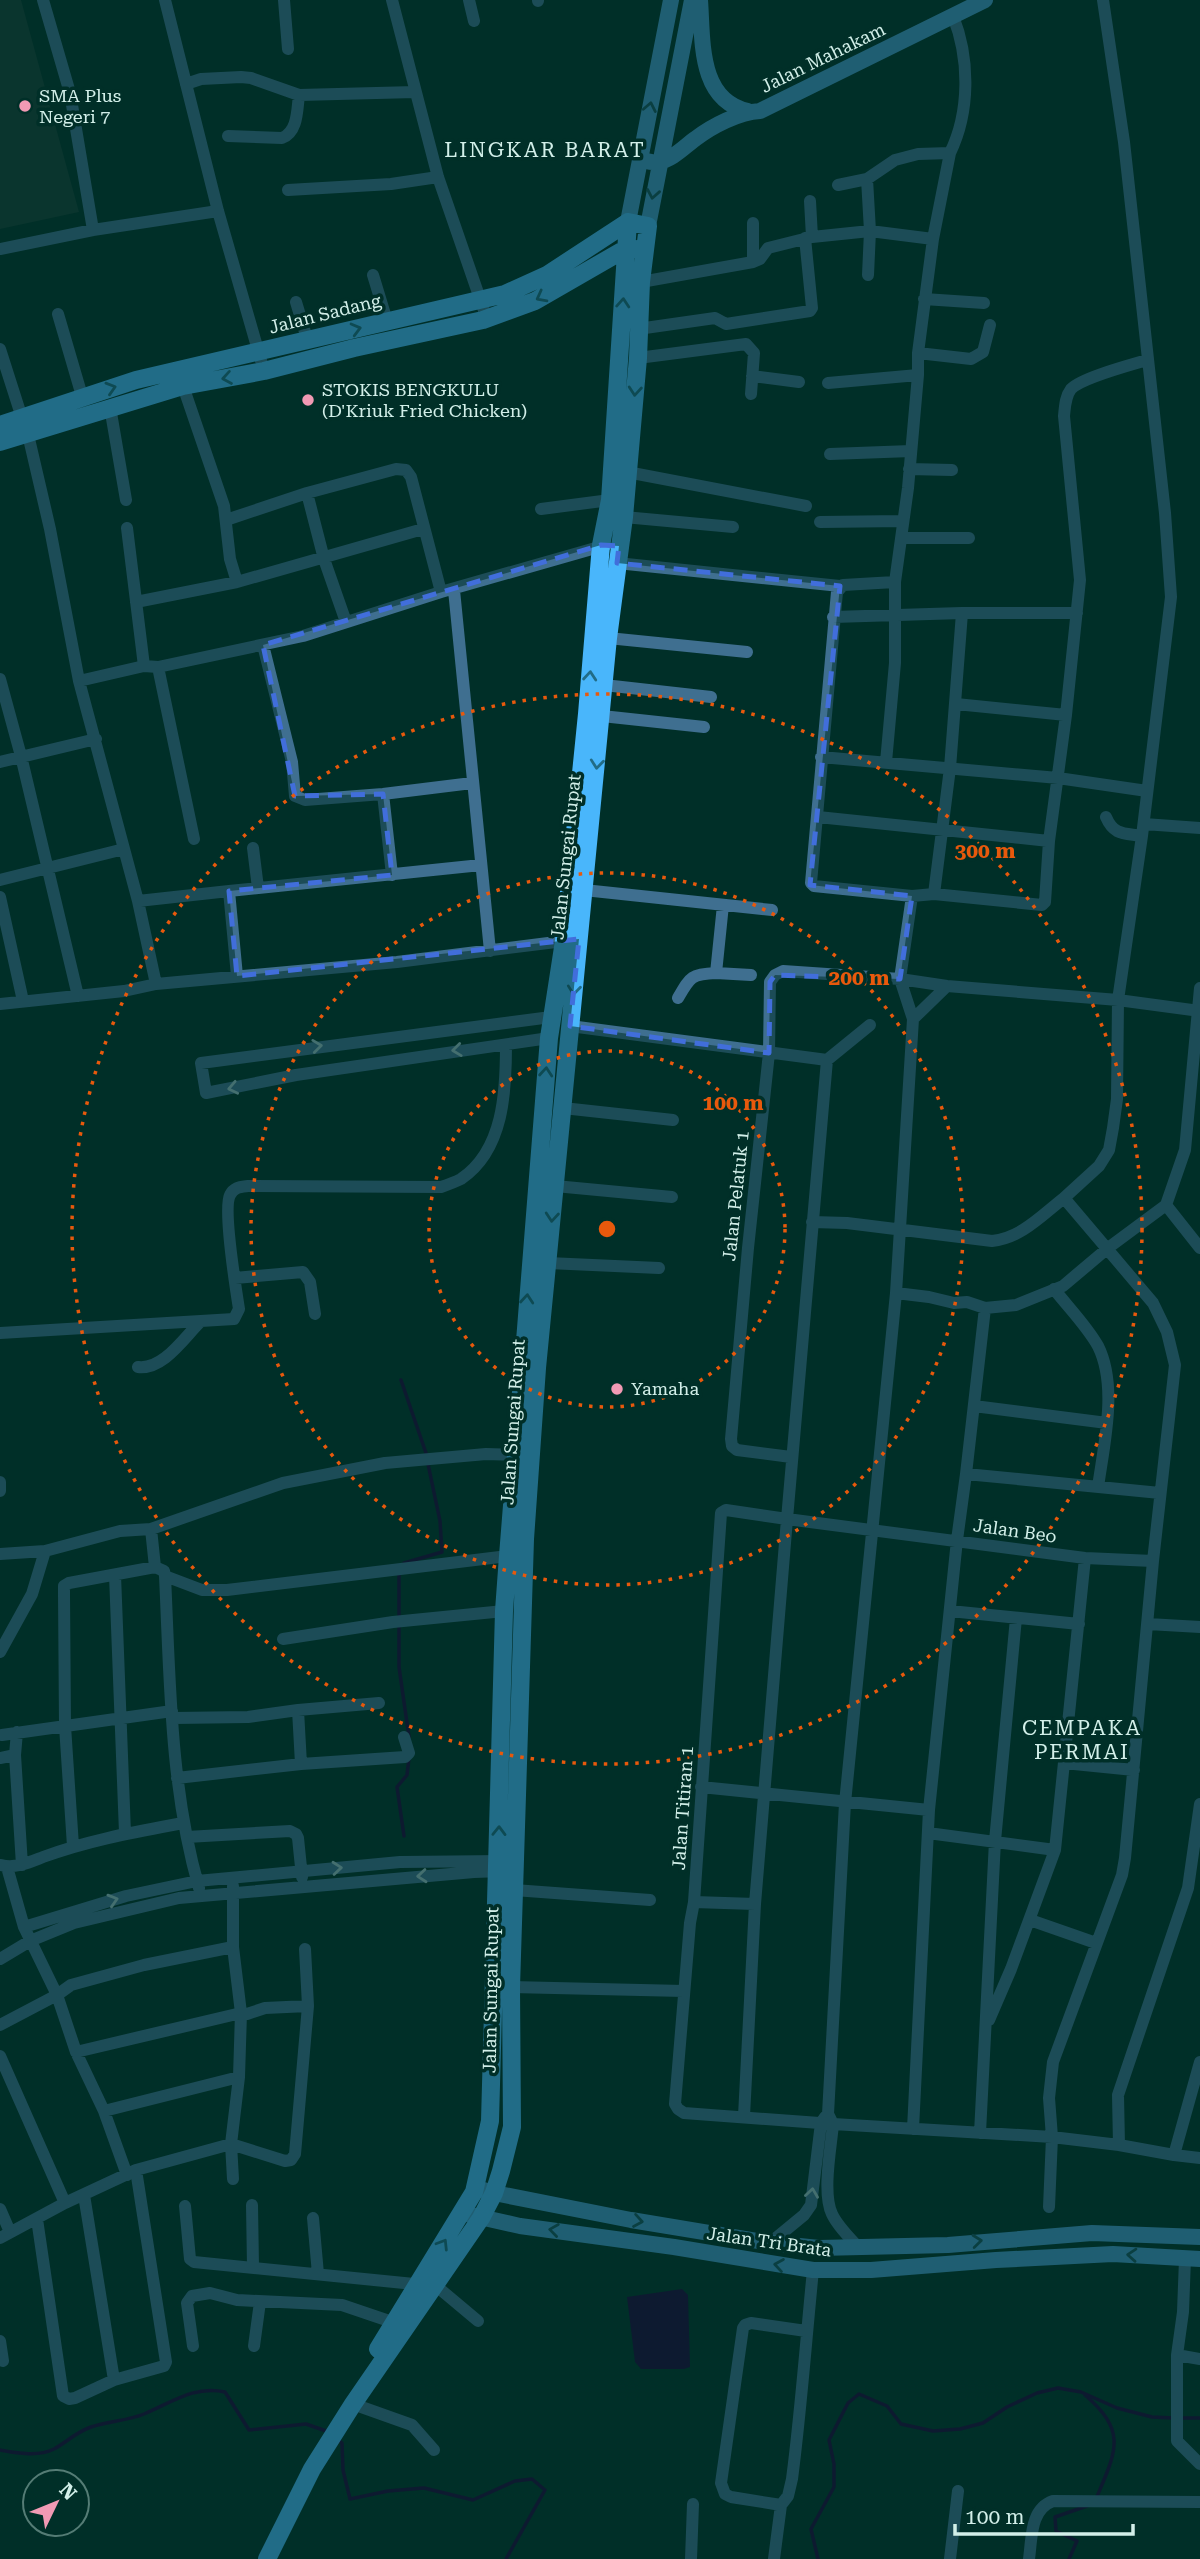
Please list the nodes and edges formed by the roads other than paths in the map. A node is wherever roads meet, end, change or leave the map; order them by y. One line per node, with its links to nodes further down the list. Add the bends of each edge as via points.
1 (43, 0): 31 (street, via 70,93)
2 (165, 0): 14 (street)
3 (284, 0): 13 (street)
4 (392, 0): 15 (street)
5 (468, 0): 12 (street)
6 (671, 0): 20 (street, one-way to 6)
7 (692, 0): 21 (street)
8 (700, 0): 17 (street, via 708,74 726,103)
9 (985, 0): 11 (street, Jalan Mahakam)
10 (1103, 0): 55 (street, via 1124,142)
11 (953, 16): 17 (street, Jalan Mahakam); 19 (street, via 960,34 965,97 960,133)
12 (474, 20)
13 (288, 49)
14 (186, 84): 16 (street, via 201,79 251,78); 27 (street)
15 (415, 92): 16 (street); 22 (street)
16 (299, 95): 18 (street, via 289,135)
17 (754, 111): 21 (street, Jalan Mahakam, via 750,120)
18 (228, 136)
19 (950, 153): 23 (street, via 895,160); 34 (street)
20 (642, 160): 21 (street); 28 (street)
21 (659, 162): 30 (street, one-way to 30)
22 (438, 177): 25 (street); 41 (street)
23 (867, 179): 24 (street); 32 (street)
24 (838, 185)
25 (289, 190)
26 (810, 201): 33 (street)
27 (218, 211): 31 (street); 52 (street)
28 (628, 222): 30 (main road); 36 (main road, Jalan Sungai Rupat); 41 (main road, Jalan Sadang, via 547,275)
29 (753, 223): 37 (street)
30 (648, 226): 36 (main road, Jalan Sungai Rupat)
31 (93, 230): 35 (street)
32 (870, 231): 33 (street); 34 (street); 39 (street)
33 (809, 238): 37 (street, via 768,248); 49 (street, via 810,311 726,324 715,317)
34 (933, 239): 42 (street)
35 (0, 248)
36 (636, 249): 40 (main road, Jalan Sungai Rupat); 46 (main road, one-way to 46, via 535,301); 74 (main road, Jalan Sungai Rupat, one-way to 36)
37 (753, 262): 40 (street)
38 (373, 275): 47 (street)
39 (868, 275)
40 (640, 282): 49 (main road, Jalan Sungai Rupat)
41 (482, 299): 46 (street); 47 (main road, Jalan Sadang)
42 (924, 299): 44 (street); 53 (street)
43 (296, 302): 50 (street)
44 (984, 303)
45 (58, 314): 63 (street)
46 (487, 319): 56 (main road)
47 (387, 321): 50 (main road, Jalan Sadang, one-way to 47)
48 (990, 325): 53 (street, via 983,352 971,359)
49 (638, 329): 54 (main road, Jalan Sungai Rupat)
50 (308, 342): 52 (main road, Jalan Sadang)
51 (0, 349): 66 (street)
52 (260, 352): 56 (street); 63 (main road, Jalan Sadang, one-way to 52)
53 (918, 353): 57 (street)
54 (638, 358): 58 (street, via 746,344 754,353); 72 (main road, Jalan Sungai Rupat, one-way to 72)
55 (1147, 360): 95 (street, via 1081,382 1069,391 1065,402 1080,580); 120 (street, via 1171,597)
56 (264, 371): 61 (main road, one-way to 61)
57 (918, 374): 60 (street); 68 (street)
58 (752, 376): 59 (street); 62 (street)
59 (799, 382)
60 (828, 383)
61 (183, 386): 64 (main road); 79 (street)
62 (751, 394)
63 (82, 397): 66 (main road, Jalan Sadang)
64 (110, 407): 66 (main road); 75 (street)
65 (0, 425): 66 (main road, Jalan Sadang)
66 (26, 425): 67 (main road); 105 (street)
67 (0, 442)
68 (911, 451): 69 (street); 70 (street)
69 (830, 454)
70 (909, 469): 71 (street); 80 (street)
71 (952, 470)
72 (627, 472): 76 (street); 78 (main road, Jalan Sungai Rupat)
73 (307, 493): 79 (street); 84 (street, via 402,468 411,477); 88 (street)
74 (610, 499): 77 (street); 87 (main road, Jalan Sungai Rupat)
75 (127, 500)
76 (806, 506)
77 (541, 509)
78 (624, 517): 82 (street); 87 (main road, Jalan Sungai Rupat)
79 (226, 520): 89 (street)
80 (904, 521): 81 (street); 85 (street)
81 (820, 522)
82 (733, 527)
83 (127, 528): 93 (street)
84 (424, 529): 88 (street); 92 (street)
85 (901, 538): 86 (street); 90 (street)
86 (969, 538)
87 (612, 551): 91 (street); 92 (street); 99 (main road, Jalan Sungai Rupat); 124 (main road, Jalan Sungai Rupat, one-way to 87)
88 (324, 559): 89 (street); 98 (street)
89 (237, 582): 93 (street)
90 (895, 582): 91 (street); 96 (street)
91 (840, 586): 97 (street)
92 (448, 591): 98 (street); 119 (street)
93 (136, 602): 102 (street)
94 (962, 613): 95 (street); 96 (street); 108 (street)
95 (1077, 613): 109 (street)
96 (895, 616): 97 (street); 116 (street)
97 (833, 617): 114 (street)
98 (346, 622): 100 (street)
99 (608, 638): 101 (street); 106 (main road, Jalan Sungai Rupat)
100 (262, 645): 103 (street); 121 (street, via 292,762 295,796 305,800)
101 (747, 653)
102 (144, 666): 103 (street); 105 (street)
103 (158, 667): 128 (street)
104 (0, 679): 113 (street)
105 (79, 681): 112 (street)
106 (604, 685): 107 (street); 110 (main road, Jalan Sungai Rupat)
107 (711, 697)
108 (956, 704): 109 (street); 117 (street)
109 (1066, 715): 118 (street)
110 (602, 716): 111 (street); 124 (main road, Jalan Sungai Rupat, one-way to 124)
111 (704, 727)
112 (96, 739): 113 (street); 131 (street)
113 (21, 757): 115 (street); 133 (street)
114 (821, 757): 116 (street); 122 (street)
115 (0, 762)
116 (886, 762): 117 (street)
117 (950, 768): 118 (street); 127 (street)
118 (1058, 778): 120 (street); 129 (street)
119 (472, 783): 121 (street); 132 (street)
120 (1147, 791): 126 (street)
121 (383, 794): 134 (street)
122 (818, 817): 127 (street); 141 (street, via 814,886)
123 (1106, 817): 126 (street, via 1117,832)
124 (584, 823): 137 (main road, Jalan Sungai Rupat); 146 (main road, Jalan Sungai Rupat)
125 (1200, 828): 126 (street)
126 (1143, 830): 157 (street)
127 (940, 831): 129 (street); 139 (street)
128 (194, 839)
129 (1048, 841): 139 (street, via 1042,905)
130 (253, 848): 136 (street)
131 (124, 849): 133 (street); 142 (street)
132 (481, 865): 134 (street); 147 (street)
133 (48, 869): 135 (street); 155 (street)
134 (392, 875): 136 (street)
135 (0, 880)
136 (258, 888): 138 (street)
137 (584, 890): 143 (street); 164 (main road, Jalan Sungai Rupat, one-way to 164)
138 (229, 891): 142 (street); 150 (street)
139 (934, 894): 141 (street)
140 (0, 897): 145 (street)
141 (912, 897): 151 (street)
142 (138, 901): 152 (street)
143 (723, 905): 144 (street); 148 (street)
144 (772, 910)
145 (4, 933): 158 (street)
146 (564, 941): 147 (street); 161 (main road, Jalan Sungai Rupat)
147 (490, 951): 150 (street)
148 (716, 973): 149 (street); 156 (street, via 691,977)
149 (751, 975)
150 (237, 976): 152 (street)
151 (900, 979): 153 (street); 162 (street); 168 (street, Jalan Pelatuk 1, via 783,971 775,975 770,982)
152 (156, 984): 155 (street)
153 (947, 986): 157 (street); 162 (street)
154 (1200, 988): 160 (street)
155 (78, 996): 158 (street)
156 (678, 998)
157 (1118, 1000): 160 (street); 175 (street, via 1117,1099 1109,1150 1099,1166)
158 (23, 1001): 159 (street)
159 (0, 1004)
160 (1199, 1011): 176 (street, via 1185,1150)
161 (551, 1017): 165 (main road, Jalan Sungai Rupat); 167 (street, one-way to 161)
162 (913, 1019): 178 (street)
163 (870, 1025): 169 (street)
164 (570, 1026): 168 (street); 171 (main road, Jalan Sungai Rupat)
165 (549, 1038): 166 (street); 193 (main road, Jalan Sungai Rupat, one-way to 165)
166 (506, 1045): 170 (street, one-way to 170); 183 (street, via 499,1121 480,1161 461,1179 441,1187 238,1187 228,1200)
167 (290, 1050): 170 (street); 170 (street, one-way to 167, via 206,1093 201,1063)
168 (769, 1053): 169 (street); 194 (street, Jalan Pelatuk 1, via 731,1440 737,1450)
169 (827, 1060): 177 (street)
170 (296, 1074)
171 (563, 1108): 172 (street); 173 (main road, Jalan Sungai Rupat)
172 (673, 1120)
173 (555, 1186): 174 (street); 181 (main road, Jalan Sungai Rupat, one-way to 181)
174 (672, 1197)
175 (1063, 1198): 178 (street, via 1007,1239); 179 (street)
176 (1166, 1205): 179 (street); 180 (street)
177 (812, 1222): 178 (street); 194 (street)
178 (901, 1231): 185 (street)
179 (1108, 1248): 184 (street); 199 (street, via 1153,1303 1175,1365)
180 (1200, 1248)
181 (548, 1263): 182 (street); 249 (main road, Jalan Sungai Rupat, via 523,1566)
182 (659, 1268)
183 (235, 1279): 187 (street, via 303,1272 310,1282); 188 (street, via 237,1316)
184 (1054, 1289): 186 (street, via 1016,1305); 192 (street, via 1097,1344 1108,1371)
185 (896, 1293): 186 (street); 203 (street)
186 (985, 1308): 191 (street)
187 (315, 1314)
188 (200, 1322): 189 (street); 190 (street, via 162,1361 153,1367)
189 (0, 1333)
190 (138, 1367)
191 (974, 1406): 192 (street); 195 (street)
192 (1107, 1423): 197 (street)
193 (516, 1455): 202 (street, via 385,1462 283,1483); 207 (main road, Jalan Sungai Rupat)
194 (791, 1457): 201 (street)
195 (967, 1474): 197 (street); 204 (street)
196 (0, 1482): 198 (street)
197 (1098, 1487): 199 (street)
198 (0, 1491)
199 (1160, 1493): 209 (street)
200 (720, 1513): 201 (street, Jalan Beo, via 726,1510); 235 (street, Jalan Titiran 1)
201 (787, 1519): 203 (street, Jalan Beo); 236 (street)
202 (150, 1529): 205 (street, via 120,1531); 210 (street)
203 (872, 1531): 204 (street, Jalan Beo); 237 (street)
204 (957, 1540): 208 (street, Jalan Beo); 214 (street)
205 (45, 1551): 206 (street); 220 (street, via 32,1594)
206 (0, 1553)
207 (508, 1556): 212 (street, via 227,1590 202,1590); 213 (main road, Jalan Sungai Rupat)
208 (1086, 1558): 209 (street, Jalan Beo); 216 (street)
209 (1153, 1561): 217 (street)
210 (155, 1567): 211 (street); 212 (street)
211 (115, 1575): 224 (street); 225 (street, via 64,1586)
212 (166, 1576): 223 (street)
213 (504, 1611): 219 (street); 249 (main road, Jalan Sungai Rupat, one-way to 213)
214 (950, 1611): 215 (street); 239 (street)
215 (1016, 1618): 216 (street); 244 (street)
216 (1079, 1624): 231 (street)
217 (1148, 1624): 218 (street); 233 (street)
218 (1200, 1627)
219 (283, 1639)
220 (0, 1652)
221 (379, 1703): 222 (street)
222 (298, 1710): 223 (street, via 248,1717); 232 (street)
223 (173, 1715): 224 (street); 234 (street)
224 (119, 1720): 225 (street); 241 (street)
225 (65, 1726): 226 (street); 245 (street)
226 (17, 1732): 227 (street); 229 (street)
227 (2, 1735)
228 (404, 1737): 232 (street, via 409,1754 405,1757)
229 (15, 1755): 230 (street); 247 (street)
230 (0, 1758)
231 (1064, 1763): 233 (street); 246 (street)
232 (301, 1764): 234 (street)
233 (1134, 1770): 263 (street, via 1122,1875)
234 (177, 1778): 240 (street)
235 (701, 1787): 236 (street); 258 (street, Jalan Titiran 1)
236 (764, 1794): 237 (street); 259 (street)
237 (845, 1803): 239 (street); 281 (street)
238 (1200, 1804): 286 (street, via 1188,1888 1118,2095)
239 (929, 1811): 242 (street)
240 (183, 1824): 241 (street); 243 (street)
241 (125, 1833): 245 (street)
242 (928, 1833): 244 (street); 282 (street)
243 (187, 1838): 250 (street, via 290,1831 298,1839); 252 (street)
244 (995, 1841): 246 (street); 273 (street)
245 (72, 1846): 247 (street)
246 (1055, 1850): 260 (street)
247 (22, 1865): 248 (street)
248 (4, 1866): 261 (street)
249 (506, 1866): 250 (street, one-way to 249, via 400,1862); 253 (street, one-way to 253); 254 (main road, Jalan Sungai Rupat); 291 (main road, Jalan Sungai Rupat, via 490,2121)
250 (301, 1872): 251 (street); 253 (street)
251 (234, 1879): 252 (street); 255 (street)
252 (197, 1881): 256 (street); 261 (street, one-way to 252, via 126,1896)
253 (304, 1887): 255 (street)
254 (514, 1890): 257 (street); 267 (main road, Jalan Sungai Rupat)
255 (233, 1894): 256 (street); 264 (street)
256 (201, 1895): 262 (street, via 74,1923)
257 (650, 1900)
258 (694, 1902): 259 (street); 268 (street, Jalan Titiran 1)
259 (755, 1904): 280 (street)
260 (1030, 1920): 263 (street); 273 (street)
261 (24, 1927): 262 (street)
262 (30, 1941): 266 (street); 269 (street)
263 (1097, 1943): 284 (street, via 1053,2062 1049,2098)
264 (233, 1947): 269 (street, via 108,1974 71,1985); 271 (street)
265 (305, 1949): 270 (street)
266 (0, 1959)
267 (511, 1987): 268 (street); 292 (main road, Jalan Sungai Rupat, via 512,2127)
268 (684, 1992): 280 (street, Jalan Titiran 1, via 675,2104 684,2113)
269 (57, 1995): 272 (street); 274 (street)
270 (308, 2006): 271 (street); 285 (street, via 294,2157 285,2161)
271 (240, 2013): 274 (street); 277 (street)
272 (0, 2025)
273 (986, 2026): 283 (street)
274 (76, 2052): 279 (street)
275 (0, 2056): 294 (street)
276 (1200, 2062): 278 (street)
277 (239, 2077): 279 (street); 285 (street)
278 (1196, 2089): 287 (street)
279 (104, 2111): 289 (street)
280 (744, 2116): 281 (street)
281 (827, 2121): 282 (street); 306 (street, one-way to 281, via 811,2205); 309 (street, via 831,2213)
282 (914, 2129): 283 (street)
283 (980, 2133): 284 (street)
284 (1052, 2137): 286 (street); 297 (street)
285 (231, 2144): 289 (street); 290 (street)
286 (1119, 2145): 287 (street)
287 (1174, 2155): 288 (street)
288 (1200, 2158)
289 (132, 2172): 293 (street); 326 (street, via 166,2362)
290 (233, 2179)
291 (476, 2188): 292 (street, Jalan Tri Brata); 299 (main road, Jalan Sungai Rupat)
292 (494, 2193): 301 (main road, Jalan Sungai Rupat); 303 (street, Jalan Tri Brata, one-way to 303)
293 (84, 2195): 294 (street); 326 (street)
294 (65, 2203): 302 (street)
295 (252, 2205): 312 (street)
296 (185, 2206): 312 (street, via 190,2259)
297 (1049, 2207)
298 (0, 2209): 304 (street)
299 (462, 2213): 301 (street, Jalan Tri Brata); 315 (main road, Jalan Sungai Rupat, one-way to 299)
300 (313, 2218): 314 (street)
301 (481, 2218): 308 (street, Jalan Tri Brata, one-way to 301); 315 (main road, Jalan Sungai Rupat)
302 (37, 2219): 304 (street); 326 (street, via 63,2396 75,2398)
303 (677, 2228): 306 (street, Jalan Tri Brata); 308 (street)
304 (5, 2235)
305 (1200, 2237): 307 (street, Jalan Tri Brata, one-way to 305, via 1092,2233)
306 (770, 2244): 309 (street, Jalan Tri Brata)
307 (948, 2245): 309 (street, Jalan Tri Brata); 311 (street)
308 (674, 2247): 313 (street, Jalan Tri Brata, one-way to 308)
309 (860, 2249)
310 (1192, 2259): 311 (street, Jalan Tri Brata, one-way to 311, via 1113,2253); 323 (street)
311 (948, 2264): 313 (street, Jalan Tri Brata)
312 (253, 2267): 314 (street)
313 (813, 2270): 319 (street)
314 (318, 2274): 315 (street)
315 (429, 2286): 317 (street); 318 (main road, Jalan Sungai Rupat)
316 (260, 2302): 318 (street, via 342,2305); 321 (street, via 210,2293 192,2296 187,2303); 322 (street)
317 (478, 2321)
318 (400, 2325): 327 (main road, Jalan Sungai Rupat)
319 (806, 2331): 334 (street, via 792,2480); 334 (street, via 748,2323 741,2341 721,2483 731,2497)
320 (0, 2341): 325 (street)
321 (193, 2346)
322 (254, 2346)
323 (1177, 2355): 324 (street); 329 (street, via 1177,2441)
324 (1200, 2359)
325 (3, 2361)
326 (114, 2380)
327 (347, 2408): 328 (street, via 412,2425); 330 (main road, Jalan Sungai Rupat)
328 (434, 2450)
329 (1200, 2464)
330 (309, 2467): 335 (main road, Jalan Sungai Rupat); 336 (main road, Jalan Sungai Rupat)
331 (958, 2491): 339 (street)
332 (1200, 2502): 340 (street, via 1053,2501 1040,2508 1035,2518)
333 (693, 2504): 337 (street)
334 (781, 2505): 338 (street)
335 (259, 2559)
336 (267, 2559)
337 (691, 2559)
338 (774, 2559)
339 (950, 2559)
340 (1029, 2559)

